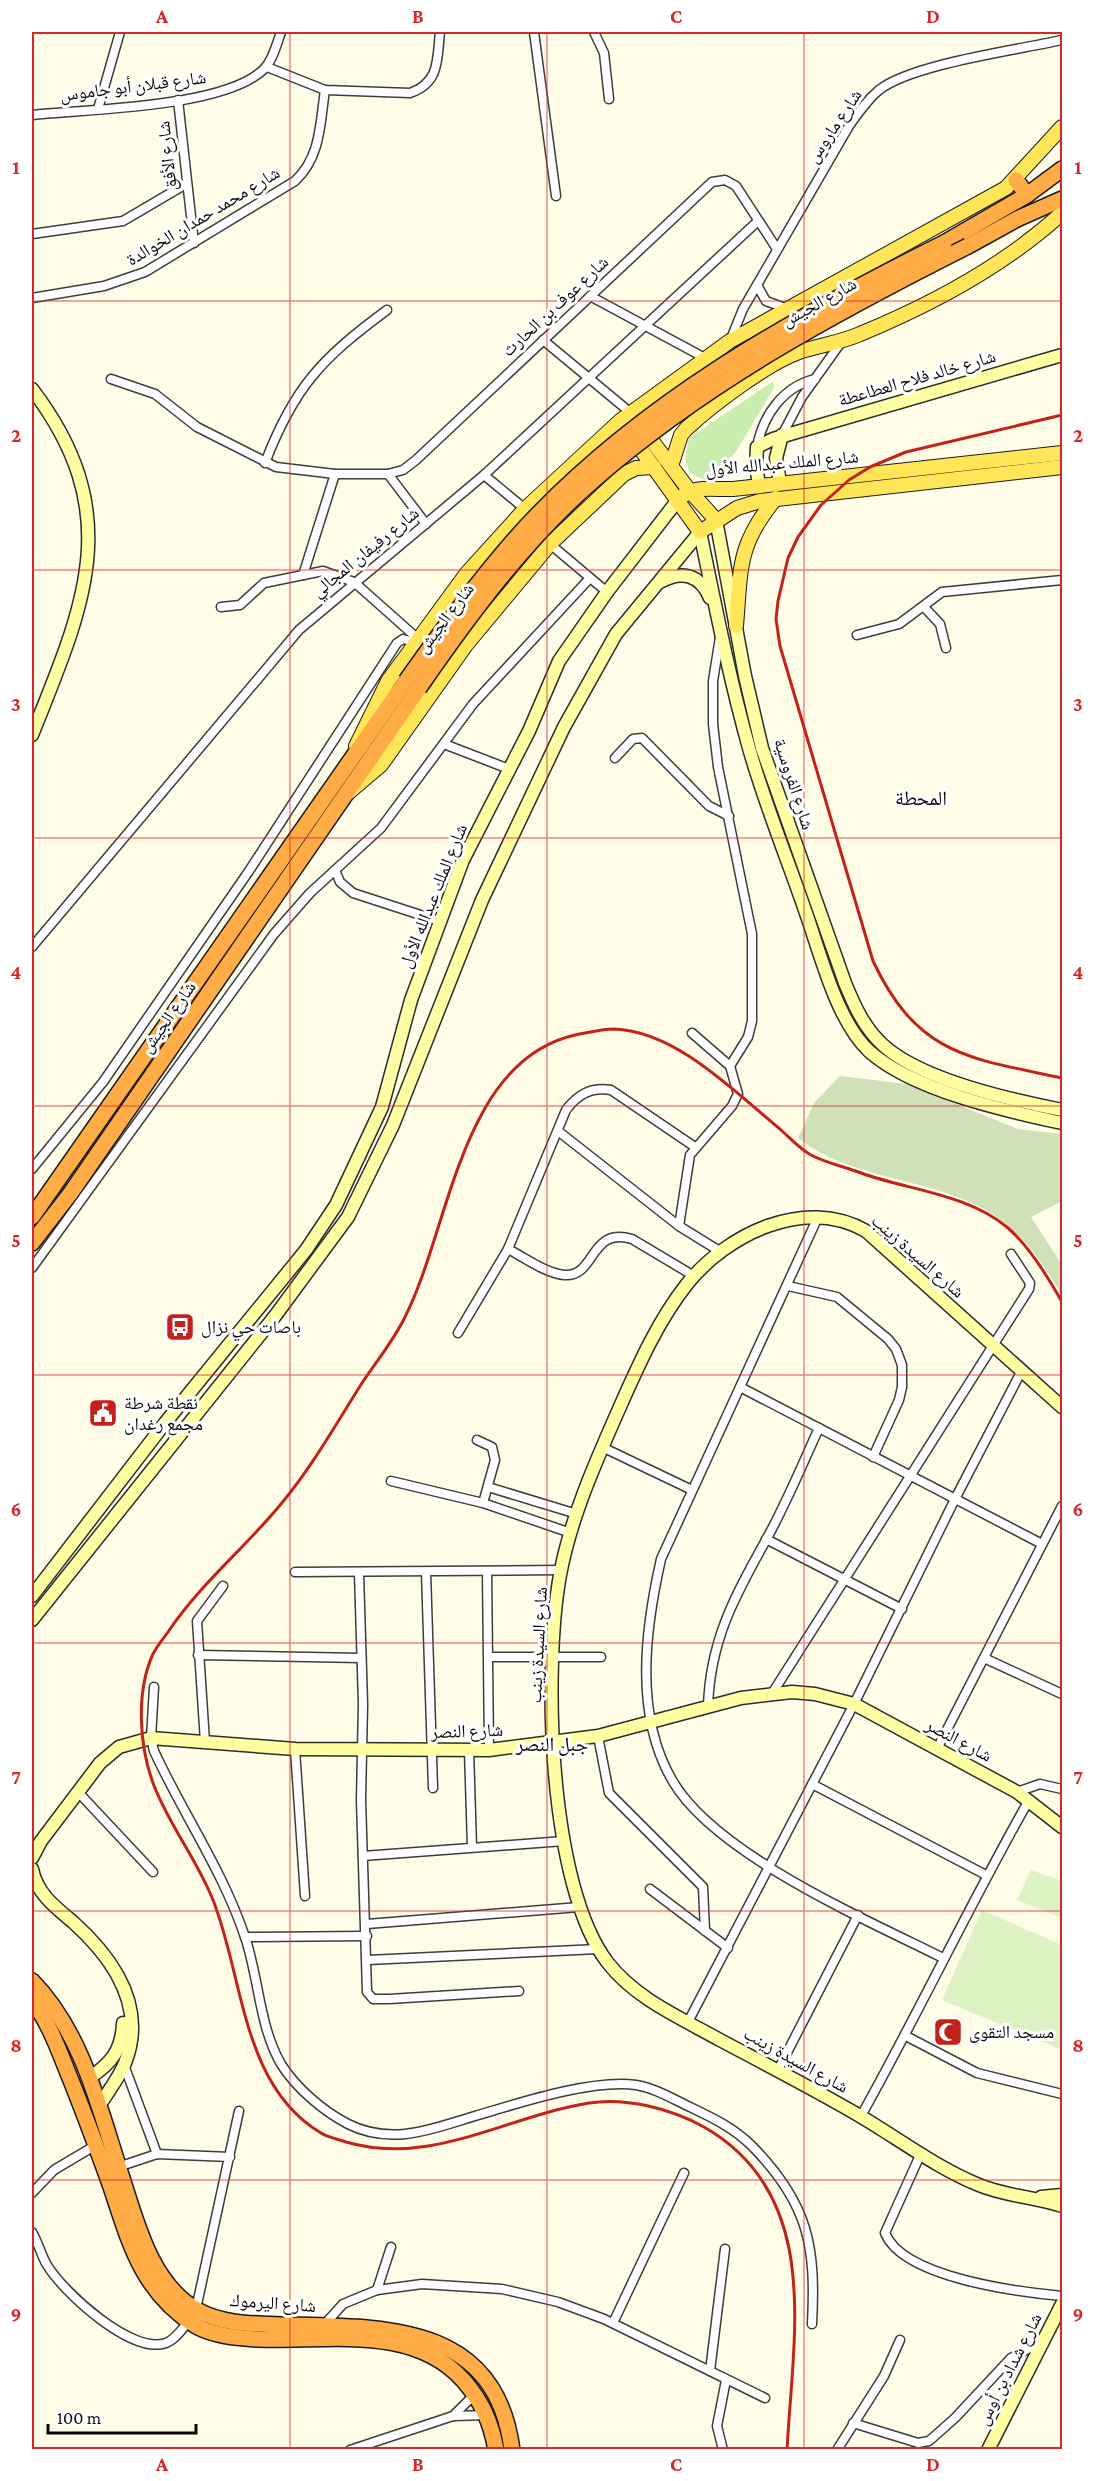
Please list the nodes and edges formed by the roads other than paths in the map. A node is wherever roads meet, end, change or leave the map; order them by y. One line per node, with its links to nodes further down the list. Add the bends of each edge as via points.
1 (120, 32): 11 (street)
2 (281, 32): 7 (street)
3 (440, 32): 8 (street, via 432,79 423,89 395,94)
4 (534, 32): 18 (street)
5 (594, 32): 9 (street, via 604,52)
6 (1062, 40): 24 (street, شارع ماروس, via 911,74 879,91 849,126)
7 (267, 67): 8 (street); 10 (street, شارع قبلان أبو جاموس, via 223,91)
8 (325, 90): 23 (street, شارع محمد حمدان الخوالدة, via 314,156 304,172)
9 (609, 99)
10 (178, 100): 11 (street, شارع قبلان أبو جاموس); 16 (street, شارع الأفق)
11 (98, 109): 12 (street, شارع قبلان أبو جاموس)
12 (32, 115)
13 (1062, 127): 15 (main road)
14 (1062, 170): 17 (highway, شارع الجيش)
15 (1016, 180): 17 (highway); 28 (main road)
16 (186, 184): 22 (street, via 123,221); 23 (street, شارع الأفق)
17 (1027, 195): 76 (highway, شارع الجيش, bridge, via 769,336 716,368 616,442 524,529 470,592)
18 (556, 196)
19 (1062, 199): 76 (highway, شارع الجيش, bridge, via 794,338 726,380 635,446 595,478 530,543)
20 (1062, 213): 33 (main road, via 987,271)
21 (758, 220): 24 (street, شارع عوف بن الحارث); 26 (street, شارع عوف بن الحارث, via 736,186 724,180 712,182); 30 (street, شارع رفيفان المجالي)
22 (32, 234)
23 (194, 243): 27 (street, شارع محمد حمدان الخوالدة, via 128,279)
24 (777, 249): 25 (street, شارع ماروس)
25 (757, 285): 28 (street, via 766,301); 32 (street, شارع ماروس, via 737,319)
26 (590, 296): 30 (street); 31 (street, شارع عوف بن الحارث)
27 (32, 298)
28 (785, 308): 32 (main road)
29 (387, 310): 44 (street, via 334,351 304,385 280,424)
30 (645, 325): 35 (street); 36 (street, شارع رفيفان المجالي)
31 (543, 340): 36 (street, شارع الفروسية); 49 (street, شارع عوف بن الحارث, via 409,465)
32 (730, 341): 35 (main road)
33 (842, 341): 38 (street); 45 (main road, via 787,357 740,388 686,429)
34 (1062, 355): 41 (street, شارع خالد فلاح العطاعطة, via 830,429)
35 (705, 357): 40 (main road)
36 (587, 377): 40 (street, شارع الفروسية); 50 (street, شارع رفيفان المجالي)
37 (111, 379): 44 (street, via 155,394 197,427)
38 (814, 380): 41 (street); 42 (street, via 785,393 765,421)
39 (32, 389): 77 (street, via 74,458 82,484 88,550 73,630)
40 (625, 417): 45 (main road, شارع الفروسية); 46 (main road, شارع الفروسية); 56 (main road)
41 (782, 435): 42 (street, شارع خالد فلاح العطاعطة); 51 (street, via 776,458)
42 (757, 447): 52 (street)
43 (1062, 453): 51 (main road, شارع الملك عبدالله الأول)
44 (265, 463): 48 (street)
45 (671, 466): 53 (main road, شارع الفروسية)
46 (654, 467): 55 (main road, شارع الفروسية); 60 (main road, via 636,468 624,474)
47 (1062, 467): 54 (main road, شارع الملك عبدالله الأول)
48 (335, 474): 49 (street); 61 (street)
49 (388, 474): 58 (street)
50 (484, 474): 56 (street); 58 (street, شارع رفيفان المجالي)
51 (780, 482): 52 (main road, شارع الملك عبدالله الأول)
52 (759, 485): 53 (main road, شارع الملك عبدالله الأول)
53 (689, 490): 55 (main road, شارع الملك عبدالله الأول); 57 (main road, شارع الفروسية)
54 (776, 498): 57 (main road, شارع الملك عبدالله الأول, via 748,504); 70 (main road, via 758,520 744,549)
55 (676, 501): 59 (main road, شارع الفروسية); 66 (street, شارع الملك عبدالله الأول)
56 (525, 509): 73 (main road, via 467,573)
57 (716, 520): 59 (main road, شارع الملك عبدالله الأول); 70 (street, شارع الفروسية)
58 (426, 524): 64 (street, شارع رفيفان المجالي)
59 (700, 532): 65 (street, شارع الملك عبدالله الأول); 69 (street, شارع الفروسية)
60 (550, 544): 62 (street); 82 (main road, via 466,645 381,765)
61 (303, 575): 64 (street, via 323,571); 67 (street, via 264,583 240,605)
62 (590, 578): 66 (street); 78 (street, via 473,704)
63 (1062, 580): 68 (street, via 942,592)
64 (354, 582): 73 (street); 86 (street, شارع رفيفان المجالي, via 314,615 271,660)
65 (653, 586): 69 (street, via 675,575 696,578 708,592); 92 (street, شارع الملك عبدالله الأول, via 616,634 564,727 482,900)
66 (607, 592): 81 (street, شارع الملك عبدالله الأول, via 559,661)
67 (221, 607)
68 (924, 607): 72 (street, via 899,624); 74 (street, via 940,624)
69 (717, 615): 71 (street, شارع الفروسية)
70 (736, 626): 89 (street, شارع الفروسية, via 762,748 844,983 861,1018 882,1044 919,1066 1005,1097)
71 (721, 634): 83 (street, via 712,681 713,724); 91 (street, شارع الفروسية, via 740,716 763,789 825,967 844,1015 861,1041 882,1061 938,1088 993,1107)
72 (858, 635)
73 (416, 640): 75 (main road)
74 (946, 648)
75 (382, 678): 79 (main road); 95 (street, via 103,1082)
76 (412, 685): 79 (highway, شارع الجيش); 82 (highway, شارع الجيش)
77 (32, 735)
78 (444, 744): 81 (street); 84 (street, via 381,828)
79 (350, 758): 96 (highway, شارع الجيش)
80 (615, 758): 83 (street, via 633,739 642,738 709,806)
81 (509, 769): 85 (street, شارع الملك عبدالله الأول, via 463,860)
82 (347, 794): 99 (highway, شارع الجيش)
83 (729, 816): 88 (street, via 751,924 753,1015 748,1037)
84 (335, 870): 85 (street, via 340,882 352,893); 103 (street, via 274,934)
85 (439, 921): 90 (street, شارع الملك عبدالله الأول, via 401,1030)
86 (32, 947)
87 (692, 1033): 88 (street)
88 (730, 1066): 94 (street, via 738,1087 736,1100)
89 (1062, 1110)
90 (377, 1120): 92 (street); 133 (street, شارع الملك عبدالله الأول, via 336,1205 306,1250 165,1423)
91 (1062, 1123)
92 (393, 1125): 135 (street, شارع الملك عبدالله الأول, via 348,1217)
93 (558, 1131): 94 (street, via 573,1101 600,1088 611,1090); 98 (street); 100 (street)
94 (694, 1147): 98 (street, via 687,1166)
95 (32, 1169)
96 (32, 1217)
97 (818, 1217): 101 (street, شارع السيدة زينب, via 775,1223); 105 (street); 107 (street, شارع السيدة زينب, via 866,1231)
98 (679, 1226): 101 (street)
99 (32, 1243)
100 (508, 1249): 104 (street, via 555,1273 568,1275 580,1271 605,1240 622,1236); 106 (street)
101 (722, 1252): 104 (street, شارع السيدة زينب)
102 (1011, 1254): 107 (street, via 1030,1283 1029,1289)
103 (32, 1268)
104 (694, 1276): 113 (street, شارع السيدة زينب, via 659,1328)
105 (788, 1286): 109 (street); 114 (street, via 841,1300 888,1339 900,1357 899,1400)
106 (458, 1333)
107 (994, 1346): 108 (street, شارع السيدة زينب); 115 (street)
108 (1021, 1372): 110 (street, شارع السيدة زينب); 119 (street)
109 (742, 1388): 111 (street); 118 (street)
110 (1062, 1407)
111 (819, 1428): 114 (street); 124 (street)
112 (477, 1440): 117 (street, via 495,1450)
113 (602, 1447): 118 (street); 122 (street, شارع السيدة زينب)
114 (873, 1457): 115 (street)
115 (910, 1477): 119 (street); 131 (street)
116 (390, 1481): 120 (street)
117 (488, 1487): 120 (street); 122 (street)
118 (692, 1490): 147 (street, via 665,1550 656,1585 646,1676)
119 (955, 1499): 125 (street); 134 (street)
120 (483, 1503): 123 (street)
121 (1062, 1506): 125 (street)
122 (577, 1514): 123 (street, شارع السيدة زينب)
123 (571, 1533): 126 (street, شارع السيدة زينب)
124 (766, 1539): 131 (street); 146 (street, via 741,1581 724,1623 712,1664)
125 (1042, 1544): 141 (street)
126 (561, 1570): 127 (street); 137 (street, شارع السيدة زينب)
127 (487, 1571): 129 (street); 138 (street)
128 (295, 1572): 130 (street)
129 (426, 1572): 130 (street); 157 (street)
130 (359, 1573): 140 (street)
131 (845, 1578): 134 (street); 143 (street)
132 (223, 1586): 136 (street, via 197,1619)
133 (32, 1596)
134 (902, 1609): 145 (street)
135 (32, 1620)
136 (198, 1655): 140 (street); 150 (street)
137 (552, 1656): 138 (street); 139 (street); 151 (street, شارع السيدة زينب)
138 (489, 1657): 156 (street)
139 (601, 1657)
140 (361, 1658): 152 (street)
141 (984, 1658): 144 (street); 154 (street)
142 (154, 1687): 149 (street)
143 (773, 1692): 145 (street, شارع النصر, via 815,1694); 146 (street, شارع النصر)
144 (1062, 1694)
145 (854, 1704): 154 (street, شارع النصر); 158 (street)
146 (708, 1707): 147 (street, شارع النصر)
147 (650, 1724): 148 (street, شارع النصر); 169 (street, via 665,1767 687,1802)
148 (598, 1736): 151 (street, شارع النصر); 178 (street, via 609,1792 703,1887)
149 (151, 1738): 150 (street, شارع النصر); 161 (street, شارع النصر, via 129,1742 111,1752); 180 (street)
150 (204, 1742): 153 (street, شارع النصر)
151 (553, 1744): 156 (street, شارع النصر); 165 (street, شارع السيدة زينب)
152 (362, 1748): 153 (street, شارع النصر); 157 (street, شارع النصر); 167 (street)
153 (295, 1749): 174 (street)
154 (937, 1749): 162 (street, شارع النصر)
155 (469, 1750): 156 (street, شارع النصر); 157 (street, شارع النصر); 166 (street)
156 (489, 1750)
157 (431, 1751): 159 (street)
158 (812, 1784): 169 (street); 172 (street)
159 (433, 1788)
160 (1062, 1790): 162 (street, via 1040,1784)
161 (78, 1792): 168 (street, شارع النصر); 171 (street)
162 (1017, 1792): 163 (street, شارع النصر)
163 (1029, 1800): 164 (street, شارع النصر); 172 (street)
164 (1062, 1827)
165 (564, 1841): 166 (street); 175 (street, شارع السيدة زينب)
166 (472, 1847): 167 (street)
167 (363, 1856): 177 (street)
168 (32, 1858)
169 (768, 1866): 176 (street); 181 (street)
170 (32, 1869): 186 (street, via 43,1895 100,1948)
171 (153, 1872)
172 (986, 1875): 183 (street)
173 (650, 1889): 178 (street)
174 (305, 1896)
175 (579, 1907): 177 (street); 182 (street, شارع السيدة زينب)
176 (858, 1915): 183 (street); 192 (street)
177 (367, 1924): 179 (street)
178 (705, 1930): 181 (street)
179 (367, 1936): 180 (street); 184 (street)
180 (245, 1937): 216 (street, via 268,2029 283,2067 318,2103 358,2128 386,2135 417,2134 530,2101 617,2085 646,2087 726,2125 760,2154 801,2213 812,2256)
181 (728, 1948): 189 (street)
182 (598, 1949): 184 (street); 189 (street, شارع السيدة زينب, via 635,1990)
183 (943, 1958): 190 (street)
184 (368, 1960): 187 (street, via 368,1992 374,1998)
185 (32, 1981): 193 (highway, شارع اليرموك, via 66,2029)
186 (122, 1983): 191 (street, via 131,2011); 193 (street, via 120,2044 111,2062)
187 (519, 1991)
188 (33, 2006): 198 (highway, شارع اليرموك, via 56,2044)
189 (688, 2022): 192 (street, شارع السيدة زينب)
190 (906, 2036): 194 (street, via 976,2073); 197 (street)
191 (124, 2065): 195 (street); 200 (street)
192 (778, 2070): 197 (street, شارع السيدة زينب)
193 (89, 2078): 195 (highway, شارع اليرموك)
194 (1062, 2094)
195 (99, 2106): 202 (highway, شارع اليرموك)
196 (239, 2111): 201 (street)
197 (861, 2116): 199 (street, شارع السيدة زينب)
198 (96, 2145): 204 (street, via 54,2170); 214 (highway, شارع اليرموك, via 135,2258 161,2298)
199 (921, 2153): 206 (street, شارع السيدة زينب, via 990,2190); 212 (street, via 885,2233 894,2247 908,2258 962,2280)
200 (157, 2154): 201 (street); 202 (street)
201 (230, 2157): 214 (street)
202 (118, 2167): 214 (highway, شارع اليرموك, via 154,2263)
203 (684, 2173): 215 (street)
204 (32, 2193)
205 (1062, 2195): 206 (street, شارع السيدة زينب)
206 (1037, 2198): 207 (street, شارع السيدة زينب)
207 (1062, 2206)
208 (32, 2232): 214 (street, via 58,2279 117,2332 155,2346 170,2342)
209 (391, 2247): 211 (street)
210 (725, 2249): 220 (street)
211 (377, 2290): 215 (street, via 422,2284 502,2289 558,2302); 217 (street, via 343,2304)
212 (1062, 2296)
213 (1062, 2304): 219 (street, شارع شداد بن أوس)
214 (193, 2315): 217 (highway, شارع اليرموك, via 241,2323); 222 (highway, شارع اليرموك, via 209,2331 239,2337 353,2339 410,2347 447,2365)
215 (613, 2323): 220 (street)
216 (812, 2324)
217 (324, 2326): 229 (highway, شارع اليرموك, via 412,2333 454,2351 494,2391 506,2417)
218 (900, 2340): 226 (street, via 884,2376)
219 (1043, 2341): 226 (street, via 1011,2358 929,2442 918,2443); 232 (street, شارع شداد بن أوس)
220 (710, 2371): 221 (street)
221 (726, 2380): 223 (street); 230 (street, via 717,2426)
222 (474, 2394): 224 (highway, شارع اليرموك); 225 (street)
223 (765, 2398)
224 (488, 2415): 225 (street); 228 (highway, شارع اليرموك)
225 (453, 2416): 227 (street)
226 (853, 2422): 231 (street)
227 (350, 2450)
228 (496, 2450)
229 (512, 2450)
230 (723, 2450)
231 (837, 2450)
232 (988, 2450)

